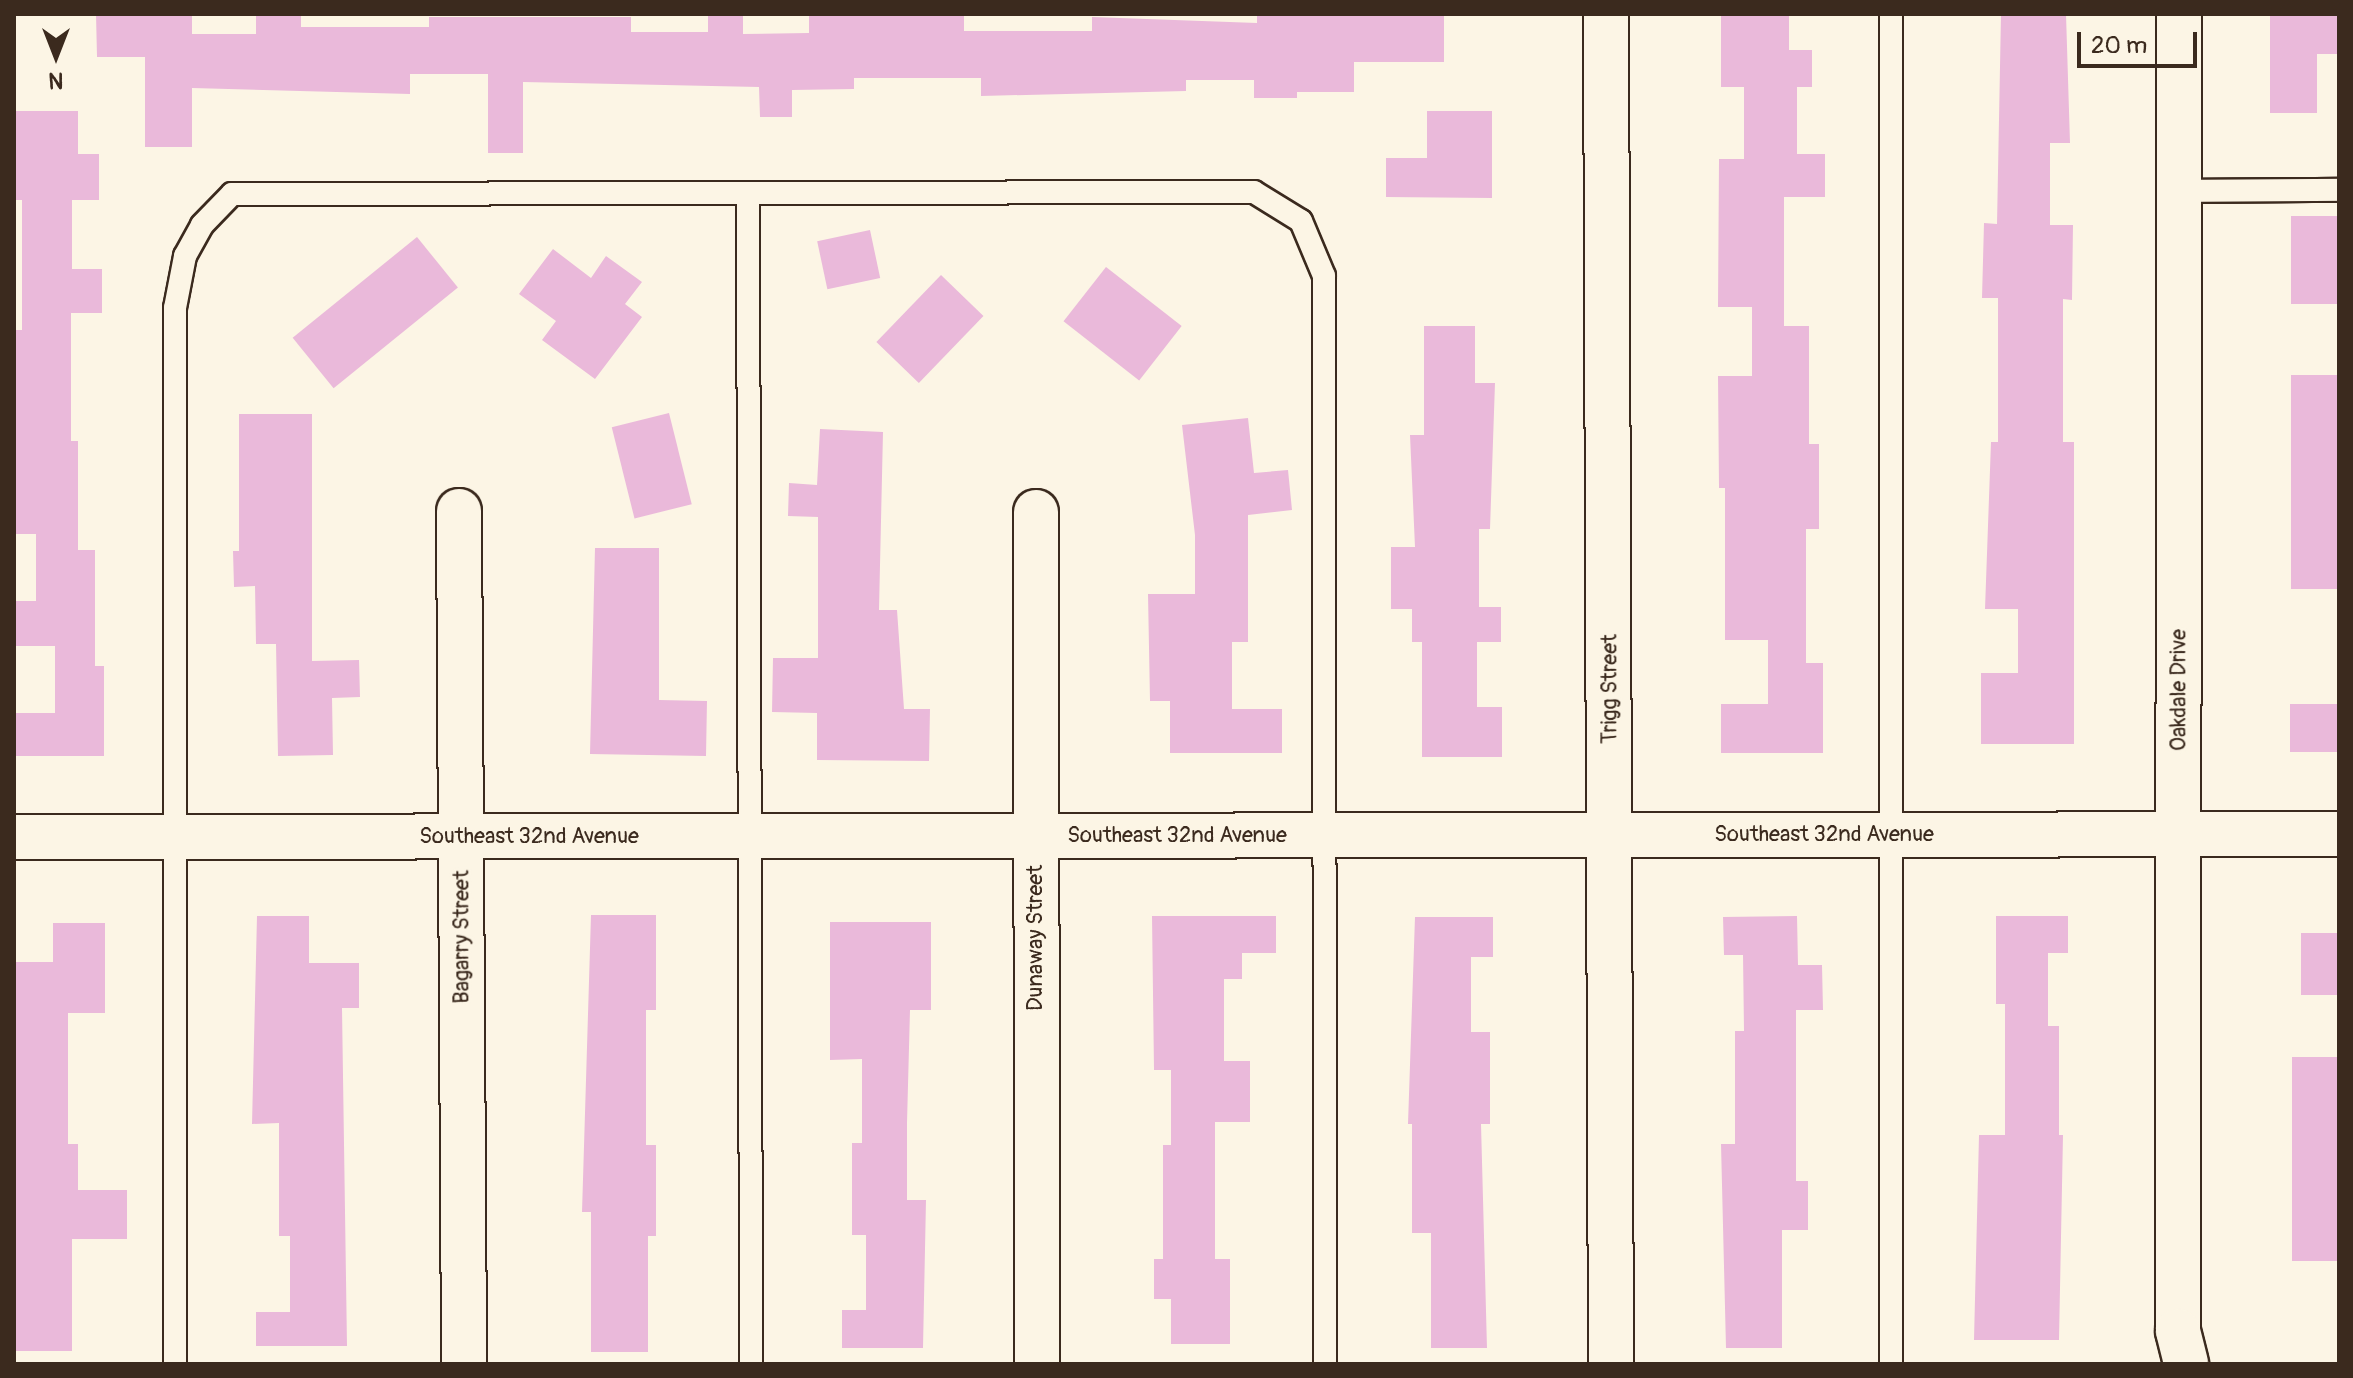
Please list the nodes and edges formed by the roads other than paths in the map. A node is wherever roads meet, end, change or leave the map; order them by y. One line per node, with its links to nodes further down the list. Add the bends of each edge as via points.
1 (1606, 14): 11 (street, Trigg Street)
2 (1891, 14): 12 (lane)
3 (2179, 14): 5 (street, Oakdale Drive)
4 (2339, 190): 5 (lane)
5 (2179, 191): 13 (street, Oakdale Drive)
6 (748, 193): 10 (lane, via 1254,192 1301,221 1324,276); 14 (lane); 17 (lane, via 232,194 202,225 185,256 175,308)
7 (459, 511): 18 (street, Bagarry Street)
8 (1036, 512): 15 (street, Dunaway Street)
9 (2339, 834): 13 (street, Southeast 32nd Avenue)
10 (1324, 835): 11 (street, Southeast 32nd Avenue); 15 (street, Southeast 32nd Avenue); 23 (lane)
11 (1610, 835): 12 (street, Southeast 32nd Avenue); 24 (street, Trigg Street)
12 (1889, 835): 13 (street, Southeast 32nd Avenue); 25 (lane)
13 (2179, 835): 26 (street, Oakdale Drive, via 2178,1331)
14 (748, 836): 15 (street, Southeast 32nd Avenue); 18 (street, Southeast 32nd Avenue); 21 (lane)
15 (1036, 836): 22 (street, Dunaway Street)
16 (14, 837): 17 (street, Southeast 32nd Avenue)
17 (175, 837): 18 (street, Southeast 32nd Avenue); 19 (lane)
18 (462, 837): 20 (street, Bagarry Street)
19 (175, 1364)
20 (464, 1364)
21 (751, 1364)
22 (1037, 1364)
23 (1325, 1364)
24 (1611, 1364)
25 (1891, 1364)
26 (2186, 1364)

